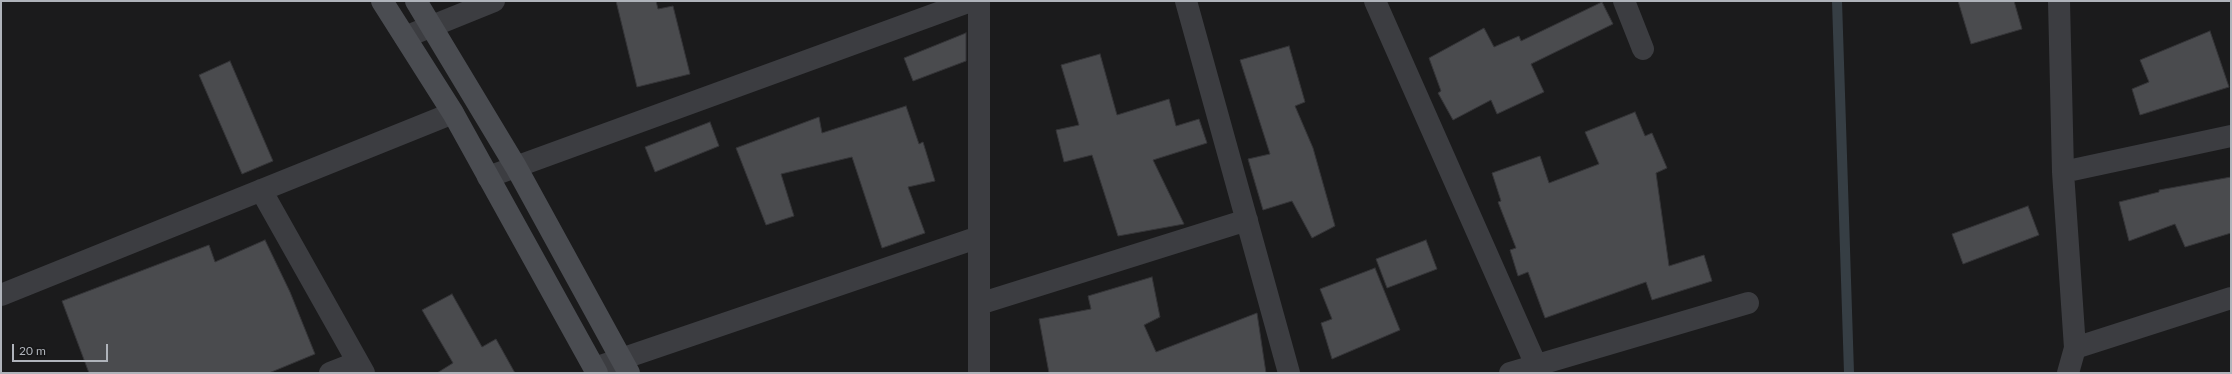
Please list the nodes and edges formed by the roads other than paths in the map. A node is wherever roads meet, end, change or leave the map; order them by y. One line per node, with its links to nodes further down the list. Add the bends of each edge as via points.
1 (382, 1): 11 (main road)
2 (416, 1): 10 (main road)
3 (494, 1): 10 (street)
4 (971, 1): 15 (street)
5 (979, 1): 20 (street)
6 (1186, 1): 19 (street)
7 (1375, 1): 28 (street)
8 (1624, 1): 12 (street)
9 (2059, 1): 16 (street)
10 (432, 25): 11 (street); 15 (main road)
11 (405, 37): 13 (main road)
12 (1643, 49)
13 (452, 113): 17 (main road); 18 (street)
14 (2231, 136): 16 (street)
15 (516, 167): 17 (street); 26 (main road)
16 (2063, 172): 25 (street)
17 (488, 177): 29 (main road)
18 (261, 190): 21 (street); 27 (street)
19 (1247, 220): 24 (street); 32 (street)
20 (978, 237): 24 (street); 26 (street)
21 (1, 295)
22 (2231, 298): 25 (street)
23 (1748, 303): 28 (street)
24 (979, 304): 31 (street)
25 (2075, 348): 34 (street)
26 (625, 366): 29 (street)
27 (361, 368): 30 (street)
28 (1537, 369): 33 (street)
29 (596, 371)
30 (330, 373)
31 (979, 373)
32 (1289, 373)
33 (1510, 373)
34 (2068, 373)

